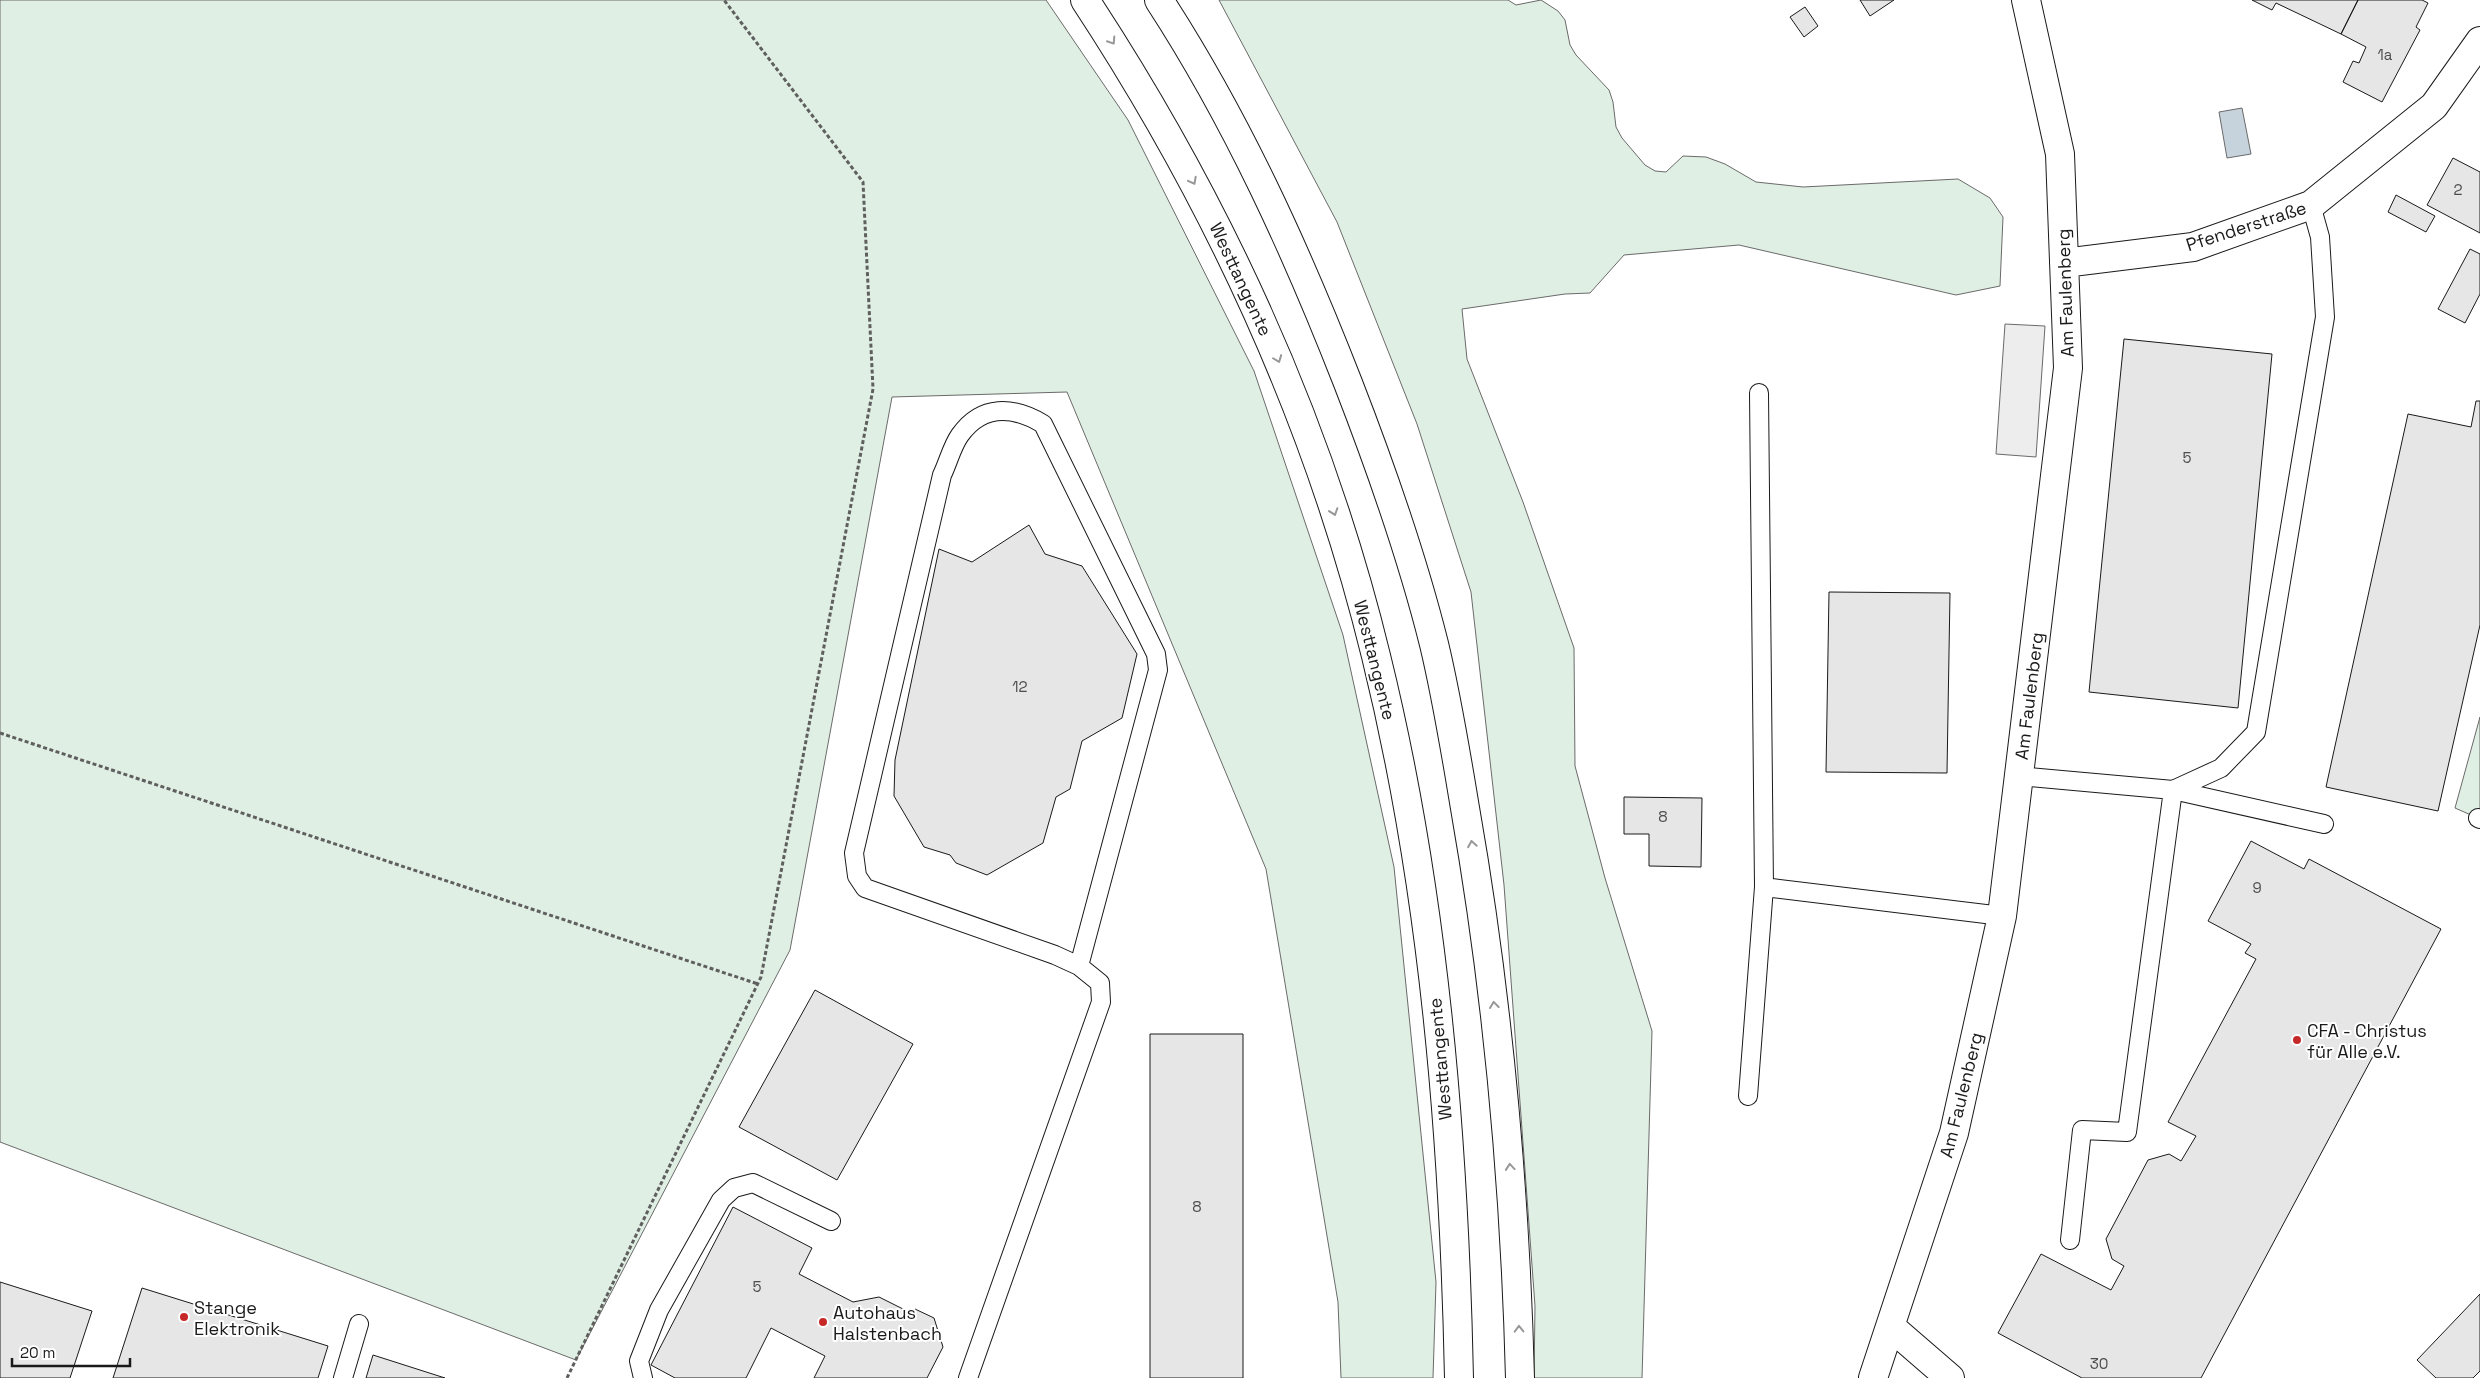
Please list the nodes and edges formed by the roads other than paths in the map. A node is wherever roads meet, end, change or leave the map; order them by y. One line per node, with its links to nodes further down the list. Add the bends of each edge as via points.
1 (1085, 0): 22 (main road, Westtangente, one-way to 22, via 1176,148 1227,246 1272,345 1341,531 1376,656 1400,762 1432,979 1452,1200)
2 (1159, 0): 23 (main road, one-way to 2, via 1512,1201 1490,977 1475,866 1434,644 1373,449 1283,225 1234,125)
3 (2026, 0): 6 (main road, Am Faulenberg, via 2060,154)
4 (2480, 41): 5 (main road, Pfenderstraße, via 2434,106)
5 (2311, 205): 6 (main road, Pfenderstraße, via 2193,247); 9 (lane, via 2320,237 2325,317 2256,732 2221,768)
6 (2064, 263): 8 (main road, Am Faulenberg, via 2068,368)
7 (1759, 393): 11 (lane)
8 (2019, 776): 9 (lane); 12 (main road, Am Faulenberg)
9 (2173, 790): 10 (lane); 16 (lane, via 2127,1132 2082,1130)
10 (2324, 824)
11 (1764, 887): 12 (lane); 14 (lane)
12 (2002, 916): 18 (main road, Am Faulenberg, via 1954,1133)
13 (1079, 966): 13 (lane, via 885,897 865,888 857,876 854,853 942,475 959,436 977,417 999,410 1024,413 1043,424 1156,654 1158,670); 21 (lane, via 1100,983 1101,1002)
14 (1748, 1096)
15 (831, 1221): 20 (lane, via 753,1183 734,1188 721,1200 659,1310 639,1361)
16 (2070, 1240)
17 (359, 1324): 19 (lane)
18 (1892, 1327): 24 (main road, Am Faulenberg); 25 (main road)
19 (342, 1378)
20 (643, 1378)
21 (968, 1378)
22 (1459, 1378)
23 (1520, 1378)
24 (1873, 1378)
25 (1950, 1378)

